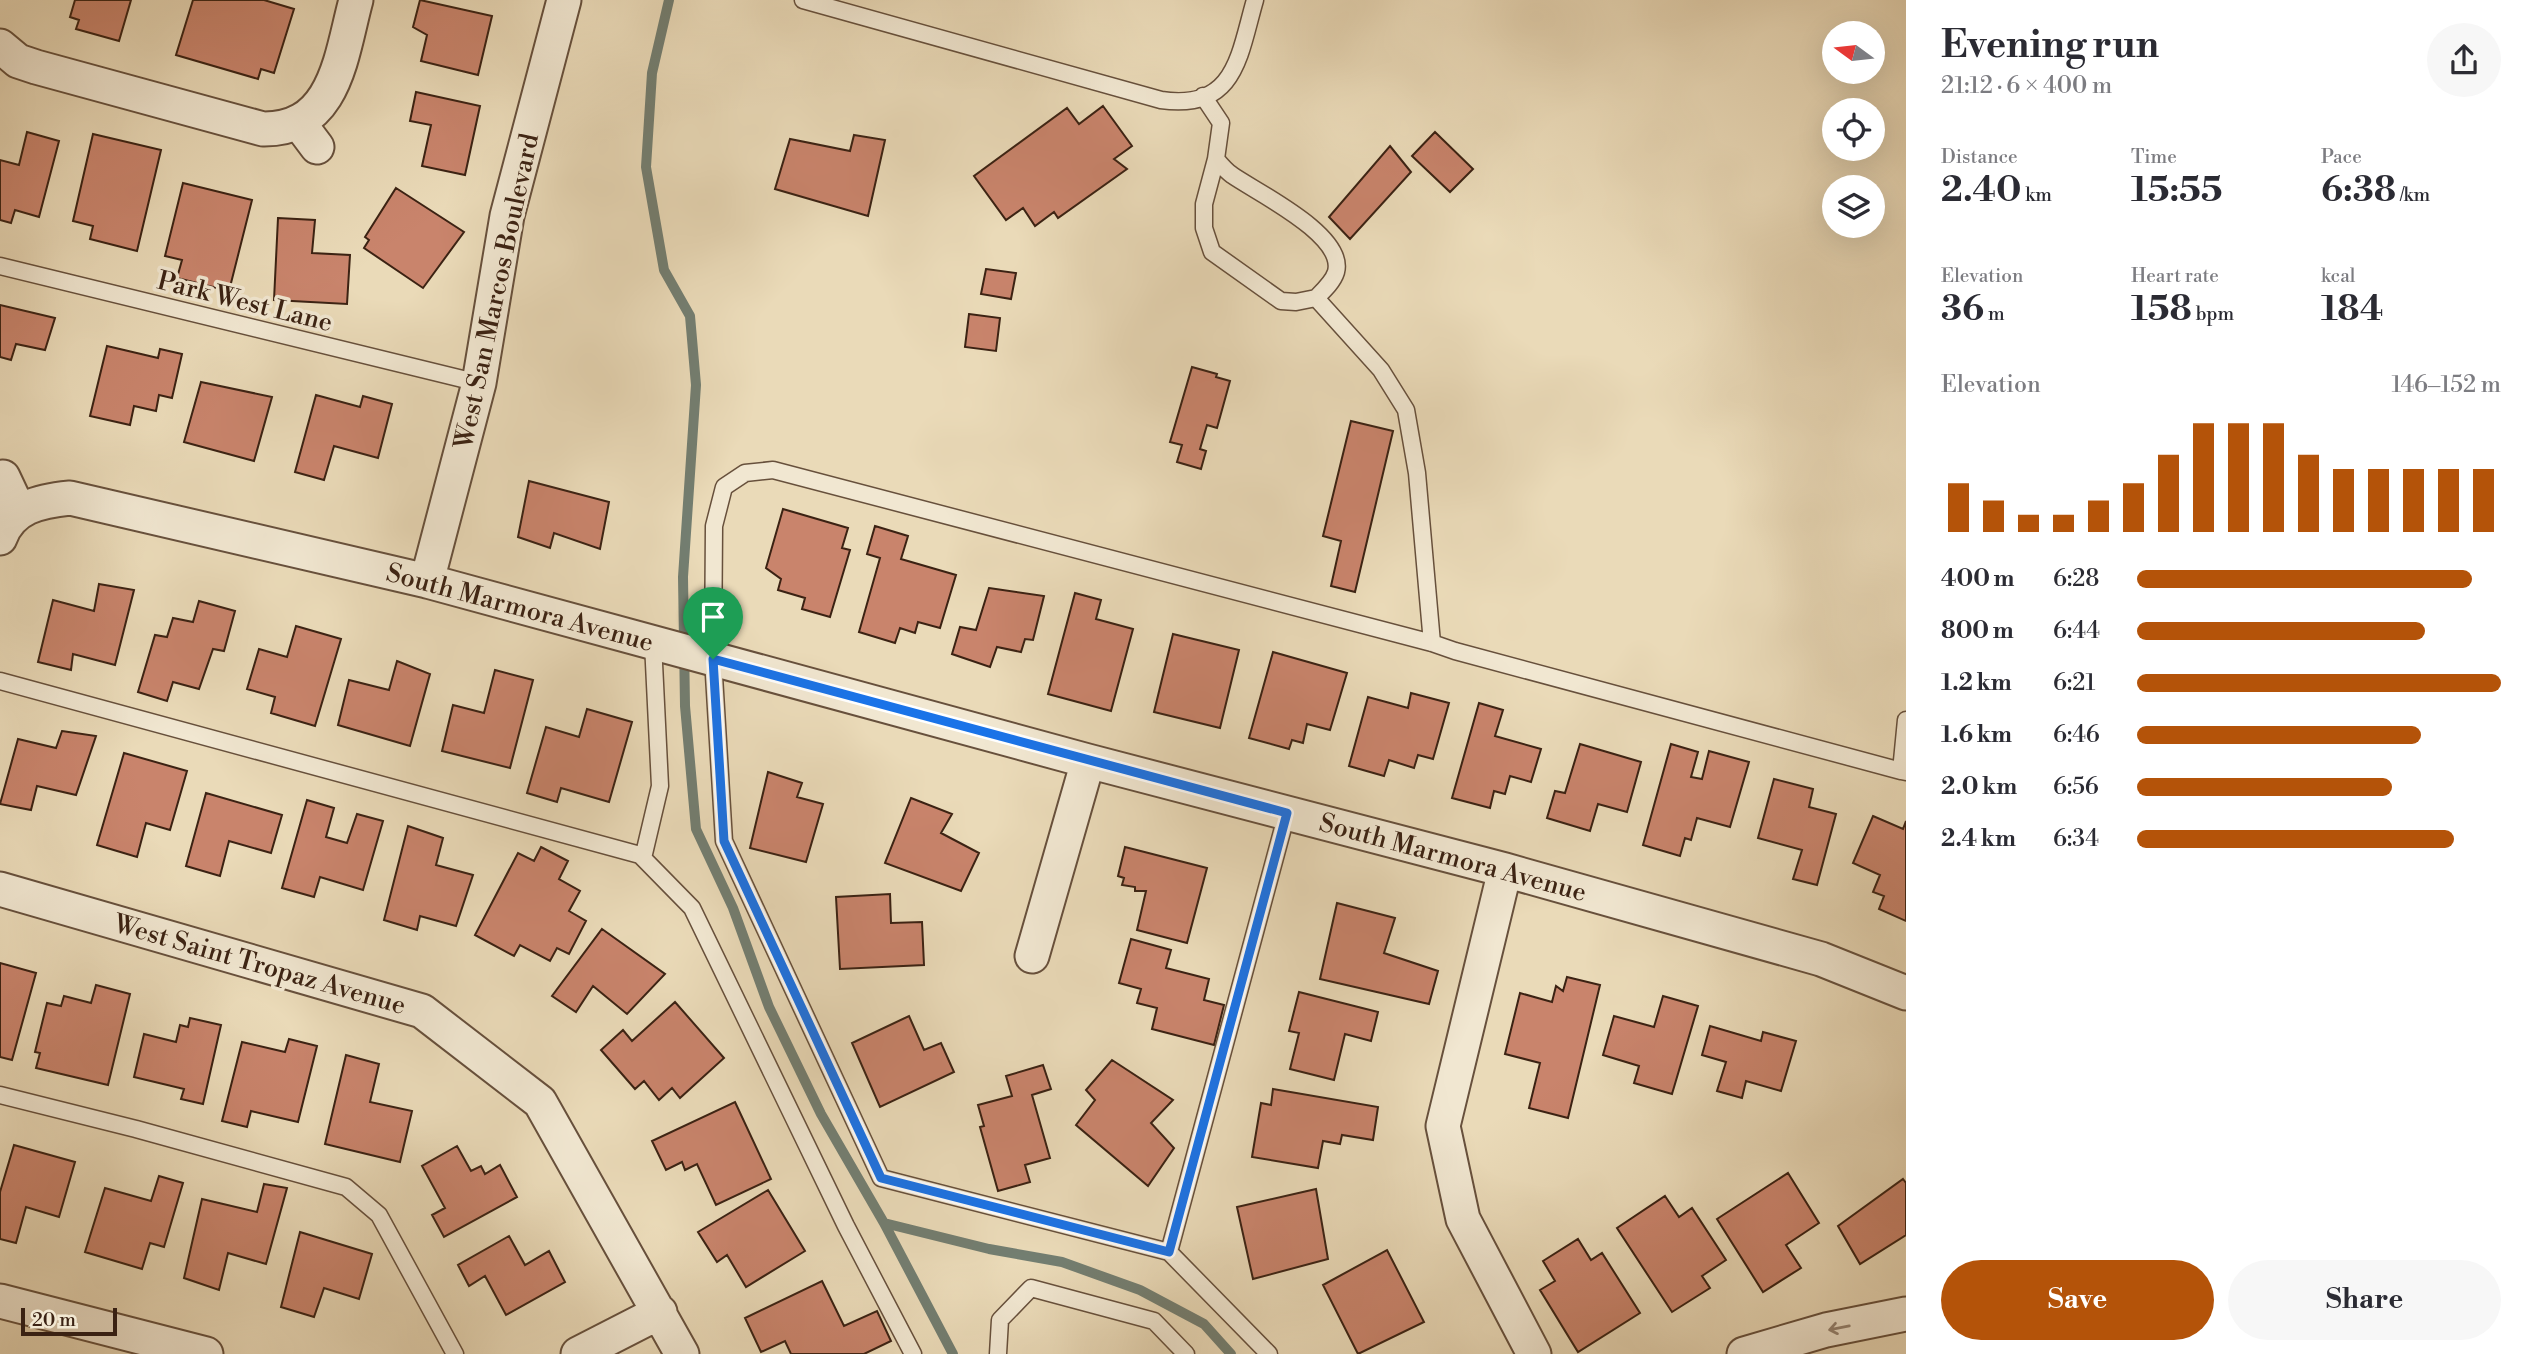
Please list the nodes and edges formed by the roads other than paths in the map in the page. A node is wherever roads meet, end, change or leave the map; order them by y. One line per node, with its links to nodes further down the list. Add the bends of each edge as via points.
1 (356, 0): 5 (street, via 332,85 312,113 308,135 263,129 36,67 18,61)
2 (564, 0): 10 (street, West San Marcos Boulevard, via 507,216)
3 (803, 0): 6 (lane, via 1161,100 1183,102)
4 (1255, 0): 6 (lane, via 1236,67 1228,80)
5 (0, 46)
6 (1203, 96): 7 (lane, via 1221,123)
7 (1216, 159): 9 (lane, via 1230,174 1300,218 1337,259 1336,272); 9 (lane, via 1205,204 1204,228 1212,252 1280,300 1296,303)
8 (0, 266): 10 (lane, Park West Lane)
9 (1316, 298): 16 (lane, via 1381,370 1406,410 1417,474)
10 (479, 383): 14 (street, West San Marcos Boulevard)
11 (4, 477): 12 (street)
12 (19, 511): 13 (street, via 4,525); 14 (street, South Marmora Avenue, via 45,500 70,498)
13 (0, 538)
14 (427, 581): 15 (street, South Marmora Avenue)
15 (653, 643): 17 (street, South Marmora Avenue); 23 (lane, via 660,786)
16 (1432, 643): 17 (lane, via 773,470 745,473 724,487 713,526); 21 (lane)
17 (713, 659): 20 (street, South Marmora Avenue); 29 (lane, via 724,841 881,1178)
18 (0, 681): 23 (lane)
19 (1906, 720): 21 (lane)
20 (1088, 761): 22 (street, South Marmora Avenue); 26 (street)
21 (1904, 771)
22 (1287, 813): 24 (street, South Marmora Avenue); 29 (lane)
23 (643, 858): 37 (lane, via 692,908)
24 (1505, 870): 27 (street, South Marmora Avenue, via 1821,959); 41 (street, via 1443,1126 1463,1219)
25 (0, 888): 31 (street, West Saint Tropaz Avenue, via 422,1011 540,1102)
26 (1032, 956)
27 (1906, 993)
28 (0, 1094): 34 (lane, via 346,1187 379,1215)
29 (1169, 1252): 40 (lane)
30 (0, 1301): 33 (street)
31 (660, 1312): 35 (street); 36 (street, West Saint Tropaz Avenue)
32 (1906, 1314): 42 (street, one-way to 42, via 1826,1330)
33 (206, 1354)
34 (455, 1354)
35 (579, 1354)
36 (682, 1354)
37 (913, 1354)
38 (998, 1354): 39 (lane, via 1000,1320 1031,1288 1154,1321)
39 (1186, 1354)
40 (1269, 1354)
41 (1534, 1354)
42 (1744, 1354)

